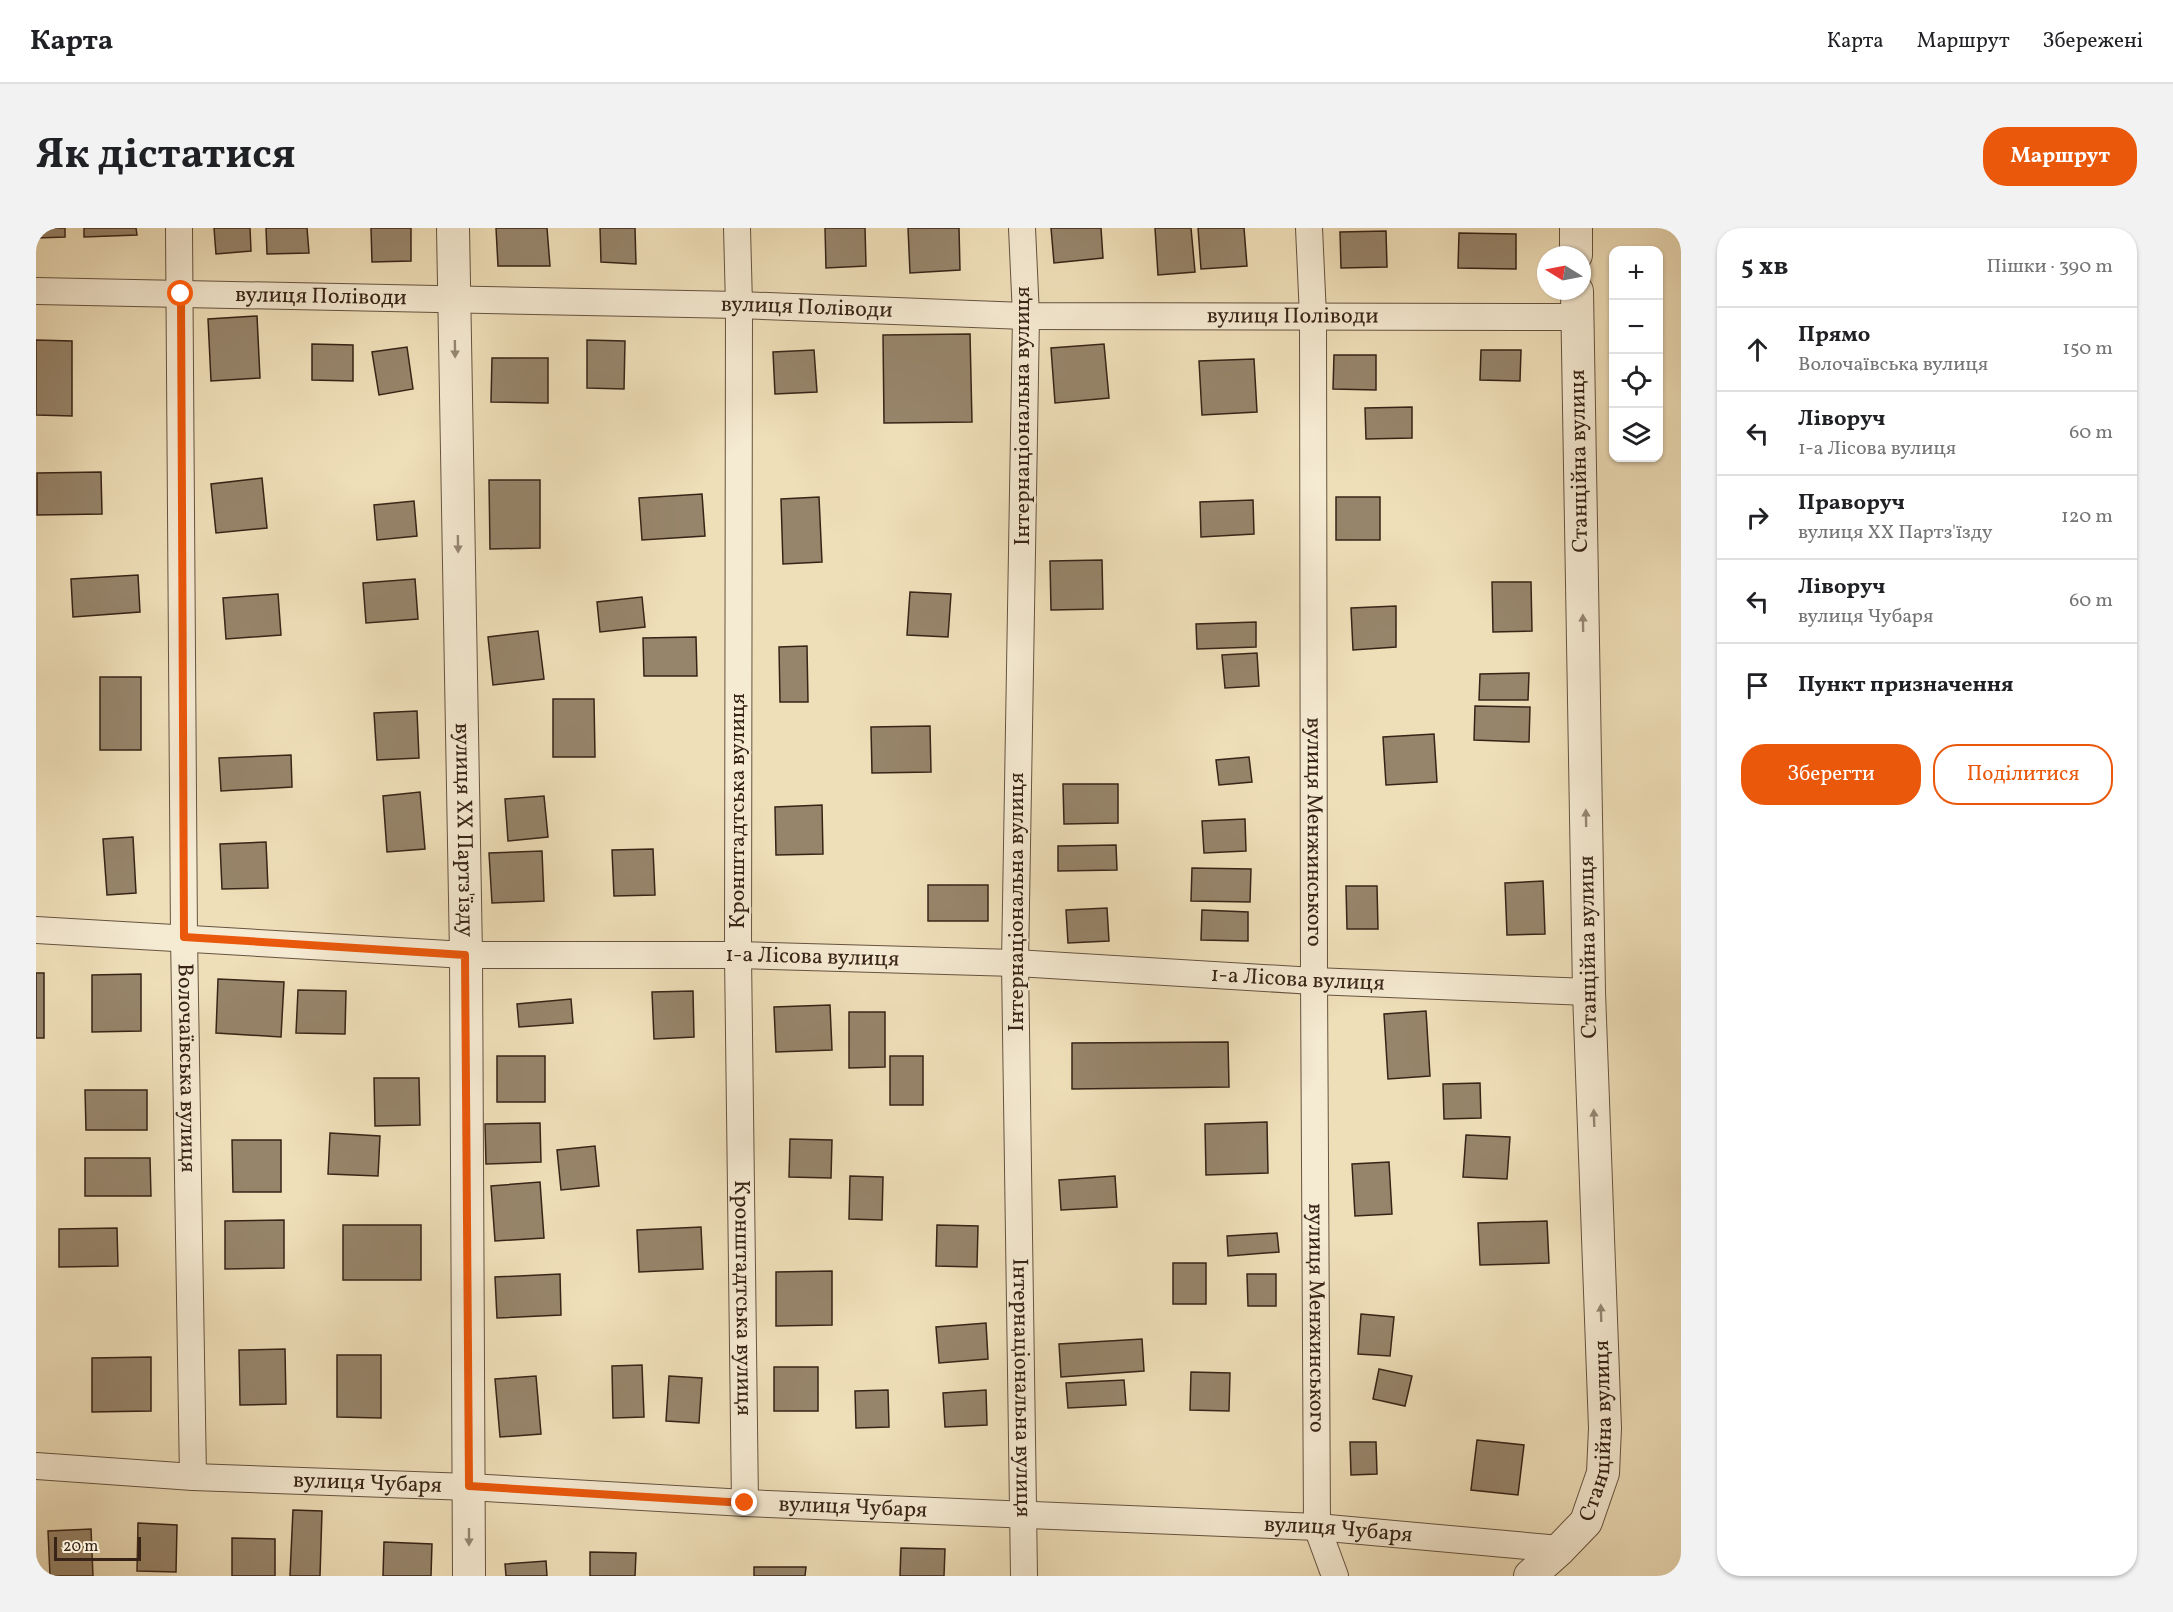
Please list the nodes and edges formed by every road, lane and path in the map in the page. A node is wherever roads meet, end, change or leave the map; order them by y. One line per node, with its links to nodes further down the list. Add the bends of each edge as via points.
1 (179, 228): 9 (street, Волочаївська вулиця)
2 (453, 228): 10 (street, вулиця XX Партз'їзду)
3 (737, 228): 12 (street, Кронштадтська вулиця)
4 (1022, 228): 13 (street, Інтернаціональна вулиця)
5 (1309, 228): 14 (street, вулиця Менжинського)
6 (1576, 228): 7 (street)
7 (1576, 246)
8 (36, 291): 9 (street, вулиця Поліводи)
9 (181, 294): 10 (street, вулиця Поліводи); 16 (street, Волочаївська вулиця)
10 (454, 299): 12 (street, вулиця Поліводи); 17 (street, вулиця XX Партз'їзду, one-way to 17)
11 (1577, 304): 14 (street, вулиця Поліводи); 21 (street, Станційна вулиця, one-way to 11)
12 (740, 305): 13 (street, вулиця Поліводи); 18 (street, Кронштадтська вулиця)
13 (1026, 316): 14 (street, вулиця Поліводи); 19 (street, Інтернаціональна вулиця)
14 (1313, 316): 20 (street, вулиця Менжинського)
15 (36, 930): 16 (street, 1-а Лісова вулиця)
16 (184, 937): 17 (street, 1-а Лісова вулиця); 23 (street, Волочаївська вулиця)
17 (465, 955): 18 (street, 1-а Лісова вулиця); 24 (street, вулиця XX Партз'їзду)
18 (738, 955): 19 (street, 1-а Лісова вулиця); 25 (street, Кронштадтська вулиця)
19 (1015, 963): 20 (street, 1-а Лісова вулиця); 26 (street, Інтернаціональна вулиця)
20 (1314, 981): 21 (street, 1-а Лісова вулиця); 27 (street, вулиця Менжинського)
21 (1589, 992): 28 (street, Станційна вулиця, one-way to 21, via 1586,1522 1603,1473 1605,1428)
22 (36, 1466): 23 (street, вулиця Чубаря)
23 (193, 1477): 24 (street, вулиця Чубаря)
24 (469, 1486): 25 (street, вулиця Чубаря); 29 (street, вулиця XX Партз'їзду, one-way to 29)
25 (745, 1503): 26 (street, вулиця Чубаря)
26 (1023, 1514): 27 (street, вулиця Чубаря); 30 (street, Інтернаціональна вулиця)
27 (1317, 1527): 28 (street, вулиця Чубаря); 31 (street, вулиця Менжинського)
28 (1560, 1549): 32 (street, Станційна вулиця)
29 (469, 1576)
30 (1024, 1576)
31 (1335, 1576)
32 (1530, 1576)

